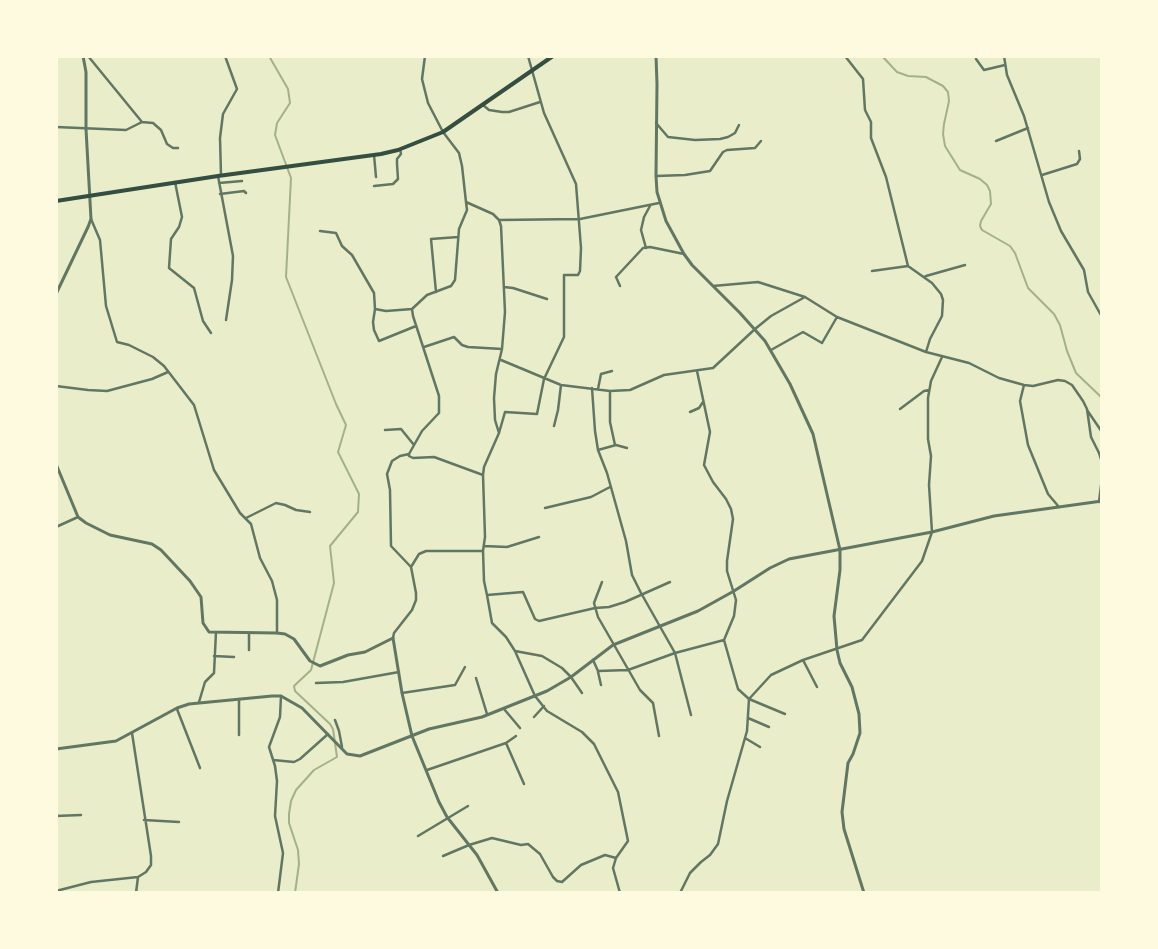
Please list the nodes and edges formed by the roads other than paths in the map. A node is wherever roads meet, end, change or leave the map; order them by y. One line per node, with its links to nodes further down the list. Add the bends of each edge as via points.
1 (83, 56): 20 (street)
2 (88, 56): 15 (street)
3 (224, 56): 29 (street, via 237,89 223,114)
4 (426, 56): 21 (street, via 422,79 428,103)
5 (528, 56): 12 (street)
6 (553, 56): 12 (main road)
7 (656, 56): 16 (street)
8 (845, 56): 51 (street, via 863,79 871,138 886,177)
9 (1004, 56): 11 (street)
10 (976, 59): 11 (street, via 984,70)
11 (1005, 65): 19 (street)
12 (531, 71): 13 (street); 14 (main road)
13 (540, 102): 14 (street, via 502,112 489,110); 45 (street, via 576,184)
14 (483, 105): 21 (main road)
15 (142, 122): 20 (street, via 126,130); 24 (street, via 153,122 167,144)
16 (656, 123): 17 (street, via 668,137 695,140 728,137); 30 (street)
17 (739, 125)
18 (56, 127): 20 (street)
19 (1028, 128): 22 (street); 28 (street)
20 (86, 129): 38 (street)
21 (443, 132): 25 (main road); 40 (street, via 459,153)
22 (996, 141)
23 (761, 142): 30 (street, via 756,148 723,152 710,171)
24 (178, 148)
25 (400, 149): 27 (main road); 35 (street, via 398,179 393,184)
26 (1079, 151): 28 (street, via 1077,164)
27 (374, 155): 29 (main road); 31 (street)
28 (1042, 174): 63 (street, via 1058,224 1084,270 1088,292)
29 (219, 175): 33 (main road); 34 (street)
30 (656, 176): 41 (street)
31 (376, 177)
32 (242, 181): 34 (street)
33 (175, 182): 38 (main road); 68 (street, via 182,217 170,239 169,268 194,288 203,321)
34 (219, 183): 37 (street)
35 (374, 186)
36 (246, 193): 37 (street)
37 (220, 194): 65 (street, via 233,267)
38 (90, 196): 39 (main road); 43 (street)
39 (56, 201)
40 (466, 202): 44 (street); 47 (street)
41 (660, 203): 42 (street); 49 (street)
42 (650, 206): 45 (street); 48 (street, via 640,230)
43 (91, 218): 58 (street); 76 (street, via 100,240 106,306 117,342 153,357)
44 (499, 220): 45 (street); 56 (street)
45 (580, 220): 78 (street, via 580,271 578,275 564,275 564,337)
46 (320, 231): 61 (street, via 336,233 374,293)
47 (458, 237): 57 (street, via 455,280 451,286); 57 (street, via 431,239)
48 (646, 248): 49 (street); 54 (street, via 616,277)
49 (684, 254): 55 (street)
50 (965, 265): 53 (street)
51 (908, 266): 52 (street); 53 (street)
52 (872, 271)
53 (924, 278): 72 (street, via 932,283 943,300 942,316)
54 (620, 286)
55 (713, 286): 59 (street, via 758,282); 67 (street)
56 (504, 287): 60 (street); 70 (street)
57 (436, 292): 62 (street, via 427,295)
58 (56, 294)
59 (805, 297): 64 (street); 67 (street)
60 (547, 299)
61 (375, 309): 62 (street); 66 (street, via 374,330 379,341)
62 (412, 309): 66 (street)
63 (1102, 317)
64 (838, 318): 71 (street, via 822,343 803,332); 72 (street)
65 (226, 320)
66 (416, 326): 69 (street)
67 (755, 329): 71 (street); 77 (street, via 713,368)
68 (212, 333)
69 (424, 347): 70 (street, via 454,337 468,347); 94 (street, via 439,396 439,413)
70 (502, 349): 74 (street)
71 (771, 350): 114 (street, via 813,434)
72 (926, 352): 73 (street)
73 (942, 357): 80 (street, via 969,363 999,378); 85 (street)
74 (501, 360): 78 (street); 93 (street, via 494,398)
75 (612, 371): 83 (street, via 601,374)
76 (168, 372): 81 (street, via 107,391); 109 (street, via 194,405 214,470)
77 (697, 372): 84 (street, via 664,375 630,390); 86 (street)
78 (544, 379): 79 (street); 93 (street, via 537,414 505,412)
79 (561, 385): 82 (street); 90 (street)
80 (1024, 385): 88 (street, via 1065,381 1080,396); 105 (street, via 1020,401 1028,445 1048,494)
81 (56, 386)
82 (592, 388): 83 (street); 97 (street)
83 (598, 389): 84 (street)
84 (610, 390): 95 (street, via 610,422)
85 (929, 390): 87 (street, via 924,390); 111 (street)
86 (704, 401): 89 (street); 119 (street, via 710,432 704,465 731,509 727,566)
87 (900, 409)
88 (1087, 409): 92 (street); 99 (street, via 1091,436)
89 (690, 412)
90 (554, 426)
91 (384, 430): 94 (street, via 401,429)
92 (1102, 432)
93 (499, 433): 101 (street)
94 (414, 445): 98 (street)
95 (615, 445): 96 (street); 97 (street)
96 (627, 448)
97 (598, 450): 103 (street)
98 (409, 454): 101 (street, via 413,458 434,457); 116 (street, via 392,461 387,474 391,546)
99 (1102, 462)
100 (56, 464): 108 (street)
101 (483, 475): 113 (street)
102 (1102, 478): 104 (street)
103 (610, 487): 106 (street, via 591,497); 120 (street, via 632,575)
104 (1100, 502): 105 (street)
105 (1059, 507): 111 (street, via 994,516)
106 (545, 508)
107 (310, 512): 109 (street, via 276,503)
108 (78, 517): 110 (street); 124 (street, via 110,535 157,546 196,589 201,597 203,623 209,632)
109 (246, 518): 126 (street, via 275,590)
110 (56, 526)
111 (932, 532): 114 (street); 131 (street, via 922,561 862,640)
112 (538, 537): 113 (street, via 507,547)
113 (484, 546): 115 (street)
114 (840, 550): 119 (street, via 780,563); 131 (street, via 834,616)
115 (483, 551): 116 (street, via 426,550 419,554); 121 (street)
116 (411, 567): 127 (street, via 416,600)
117 (602, 582): 122 (street, via 594,602)
118 (670, 582): 120 (street)
119 (734, 591): 123 (street); 128 (street, via 734,616)
120 (641, 594): 122 (street, via 609,607); 123 (street)
121 (487, 595): 122 (street, via 522,592 539,622); 132 (street, via 492,623)
122 (595, 608): 129 (street)
123 (661, 627): 129 (street); 133 (street)
124 (216, 632): 125 (street); 134 (street)
125 (248, 633): 126 (street); 130 (street)
126 (277, 633): 127 (street, via 294,639 310,661 318,666 365,652)
127 (393, 638): 141 (street)
128 (724, 640): 133 (street); 152 (street, via 738,689)
129 (613, 645): 136 (street); 139 (street)
130 (248, 650)
131 (836, 650): 137 (street); 197 (street, via 859,714 860,733 848,763 842,812 844,829)
132 (515, 651): 142 (street, via 542,656); 150 (street)
133 (675, 653): 139 (street); 159 (street)
134 (214, 656): 135 (street); 153 (street, via 214,672 205,682)
135 (234, 657)
136 (593, 660): 140 (street); 142 (street)
137 (803, 660): 146 (street); 152 (street, via 770,675)
138 (466, 666): 147 (street, via 455,685)
139 (628, 670): 140 (street); 170 (street, via 640,690 653,703)
140 (598, 671): 145 (street)
141 (399, 672): 144 (street, via 343,682); 147 (street)
142 (571, 677): 148 (street); 150 (street)
143 (476, 678): 158 (street)
144 (316, 683)
145 (601, 685)
146 (817, 687)
147 (402, 693): 168 (street)
148 (582, 693)
149 (281, 696): 151 (street); 167 (street, via 302,708); 176 (street, via 280,717 269,748)
150 (535, 696): 154 (street); 156 (street)
151 (239, 699): 153 (street); 166 (street)
152 (749, 699): 157 (street); 161 (street)
153 (199, 702): 155 (street)
154 (544, 706): 160 (street); 189 (street, via 582,732 594,744 607,768 620,799 628,841)
155 (177, 708): 165 (street); 177 (street)
156 (504, 709): 158 (street); 164 (street)
157 (785, 714)
158 (488, 715): 168 (street)
159 (692, 715)
160 (534, 717)
161 (748, 718): 163 (street); 171 (street)
162 (334, 720): 173 (street)
163 (770, 727)
164 (520, 728)
165 (132, 733): 175 (street, via 107,743); 184 (street)
166 (239, 735)
167 (330, 735): 173 (street); 176 (street, via 294,762)
168 (412, 736): 173 (street, via 360,756 347,754); 178 (street)
169 (516, 736): 172 (street)
170 (659, 736)
171 (745, 738): 174 (street); 196 (street, via 718,844 710,856 690,873)
172 (506, 743): 178 (street); 179 (street)
173 (342, 747)
174 (760, 747)
175 (56, 749)
176 (273, 760): 193 (street, via 277,781 275,816 283,853)
177 (200, 768)
178 (427, 770): 183 (street)
179 (524, 784)
180 (468, 806): 183 (street)
181 (81, 815): 182 (street)
182 (56, 816)
183 (447, 817): 186 (street); 187 (street)
184 (144, 820): 185 (street); 190 (street, via 151,865)
185 (179, 822)
186 (418, 836)
187 (469, 845): 188 (street); 189 (street, via 492,838 528,844 540,854 553,877 562,882 582,865 605,855); 194 (street)
188 (443, 856)
189 (616, 858): 195 (street, via 613,868)
190 (138, 877): 191 (street, via 92,882); 192 (street)
191 (56, 891)
192 (136, 893)
193 (278, 893)
194 (498, 893)
195 (620, 893)
196 (680, 893)
197 (864, 893)

